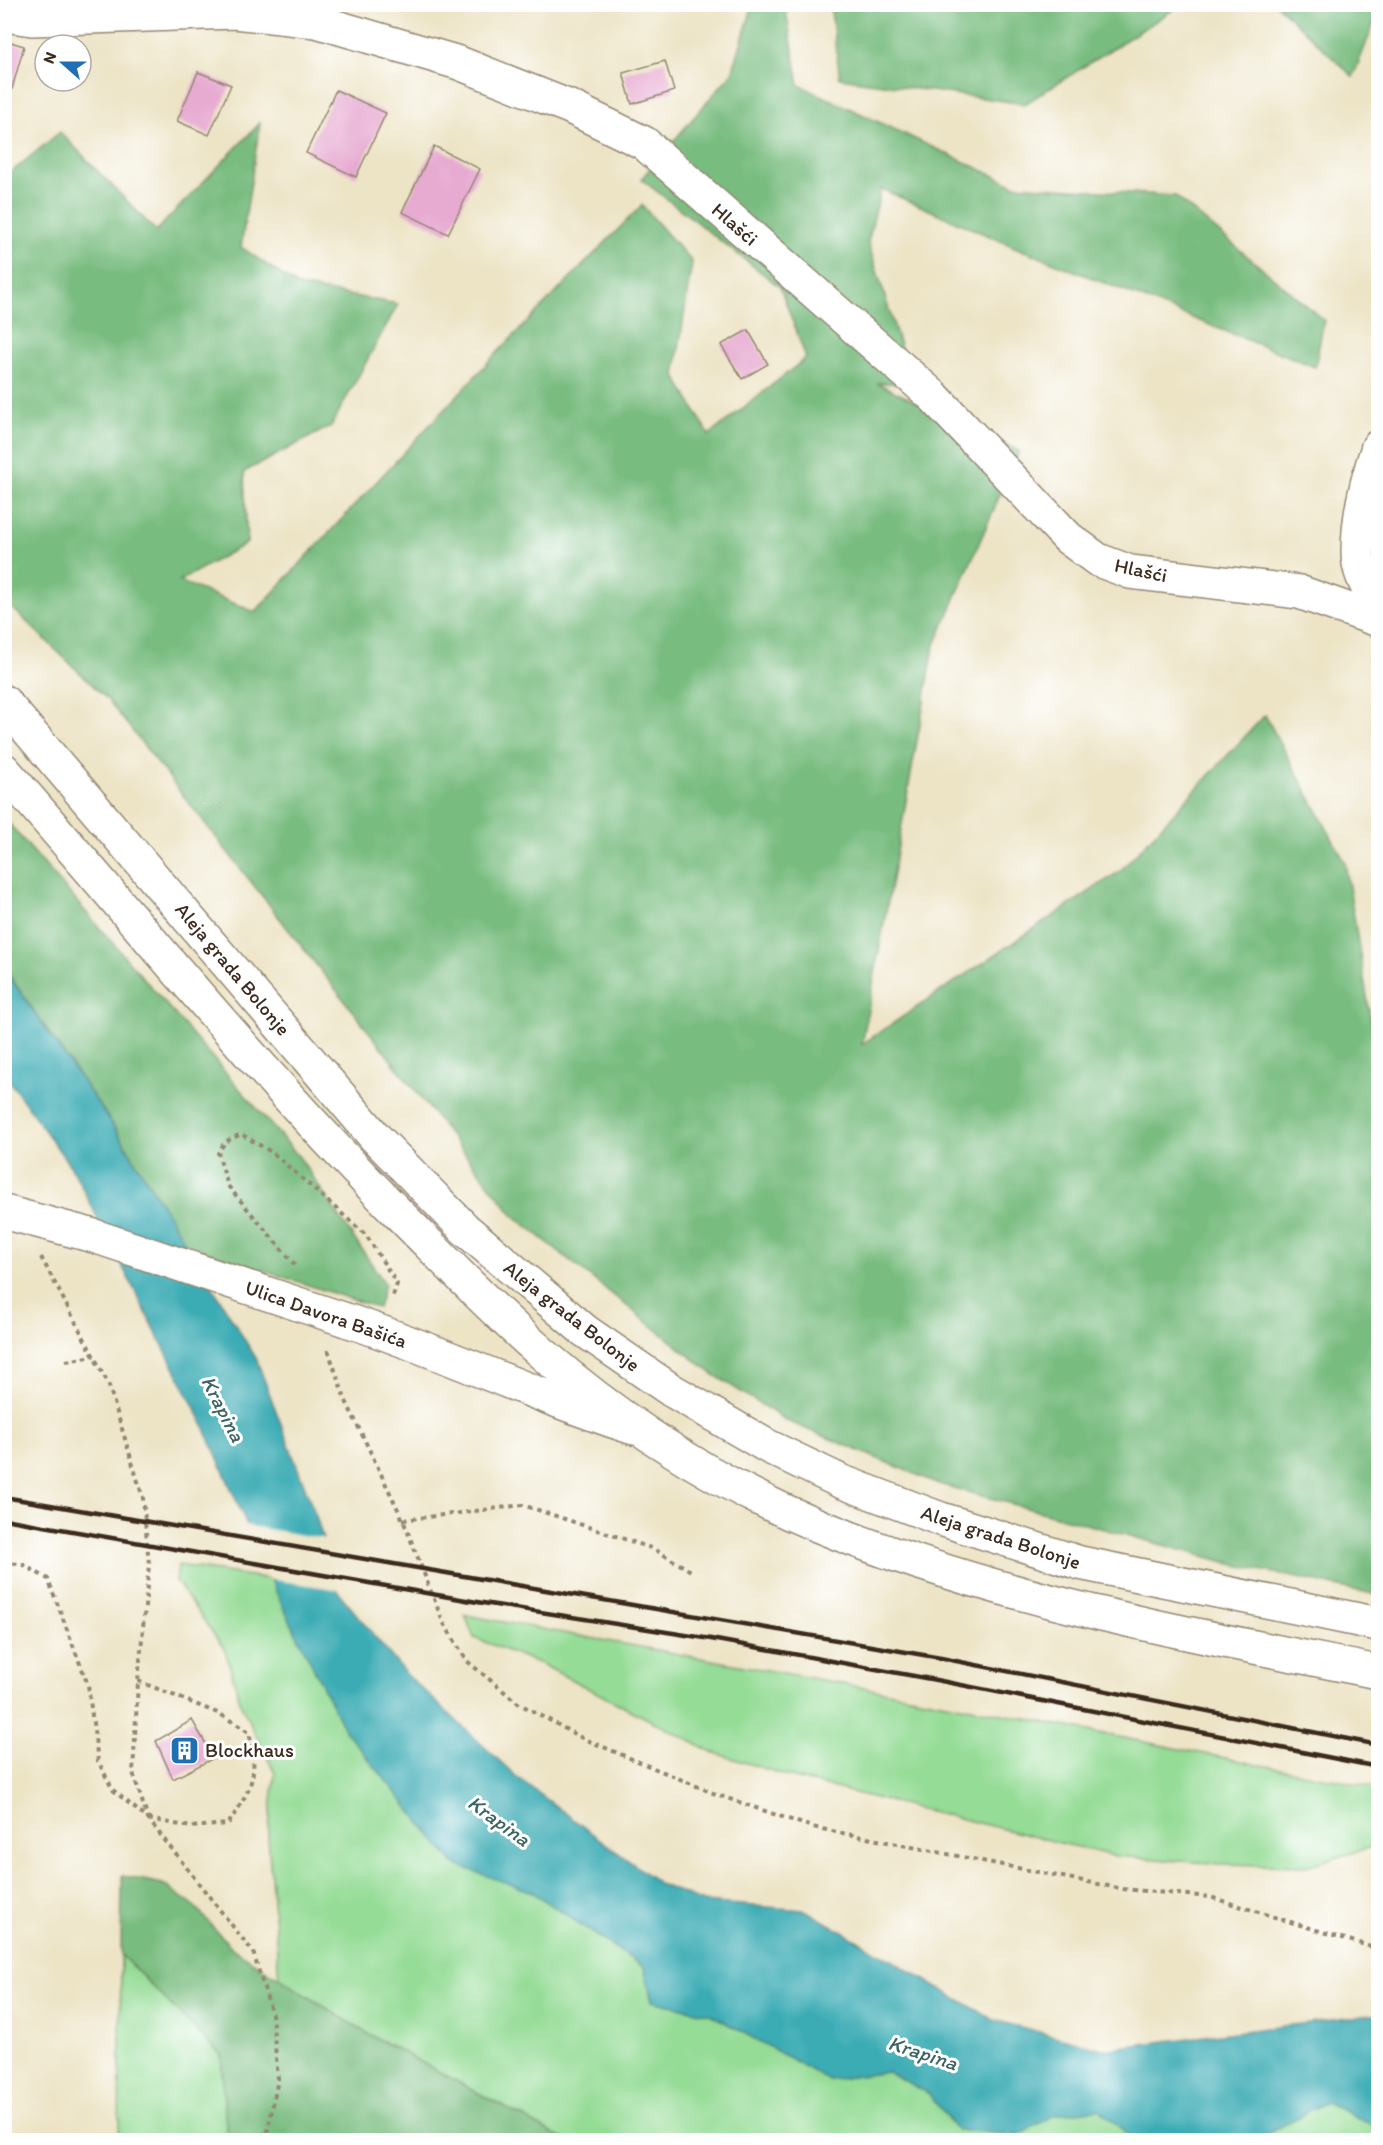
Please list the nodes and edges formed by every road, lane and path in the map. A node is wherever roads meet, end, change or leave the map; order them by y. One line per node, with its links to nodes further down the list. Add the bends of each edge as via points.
1 (4, 15): 4 (main road, Hlašći, via 32,19 234,12 316,21 459,63 570,107 645,143 933,396 1068,538 1098,560 1130,572 1299,592)
2 (1378, 447): 3 (main road, via 1364,502 1358,555 1367,589)
3 (1378, 604)
4 (1378, 620)
5 (4, 702): 18 (main road, Aleja grada Bolonje, via 383,1145 474,1236 585,1331 670,1390 767,1446 840,1481 941,1519 1080,1563)
6 (4, 770): 14 (main road, Aleja grada Bolonje, via 232,1035 354,1169 542,1353)
7 (4, 1212): 10 (main road, Ulica Davora Bašića, bridge, via 94,1236)
8 (38, 1250): 12 (path)
9 (296, 1266): 11 (path, via 228,1186 218,1153 225,1142 241,1134 273,1153 366,1235 397,1284)
10 (336, 1331): 11 (main road, Ulica Davora Bašića); 15 (path, via 345,1399)
11 (380, 1331): 14 (main road, Ulica Davora Bašića, via 578,1410)
12 (94, 1356): 13 (path); 20 (path, via 108,1383 143,1498 149,1564)
13 (66, 1360)
14 (642, 1430): 19 (main road, Aleja grada Bolonje, via 733,1484 816,1524 930,1566 1068,1606)
15 (403, 1520): 17 (path, via 523,1504 654,1549); 22 (path, via 443,1622 467,1661 518,1702 582,1738 718,1795 812,1827 1123,1889 1210,1897)
16 (4, 1562): 21 (path, via 24,1565 48,1579 88,1685 98,1761 113,1790)
17 (691, 1571)
18 (1378, 1624)
19 (1378, 1672)
20 (138, 1681): 21 (path, via 133,1773); 21 (path, via 220,1714 249,1732 255,1757 250,1790 228,1824 191,1827)
21 (148, 1819): 23 (path, via 253,1952 272,2014 278,2079)
22 (1378, 1949)
23 (266, 2140)

